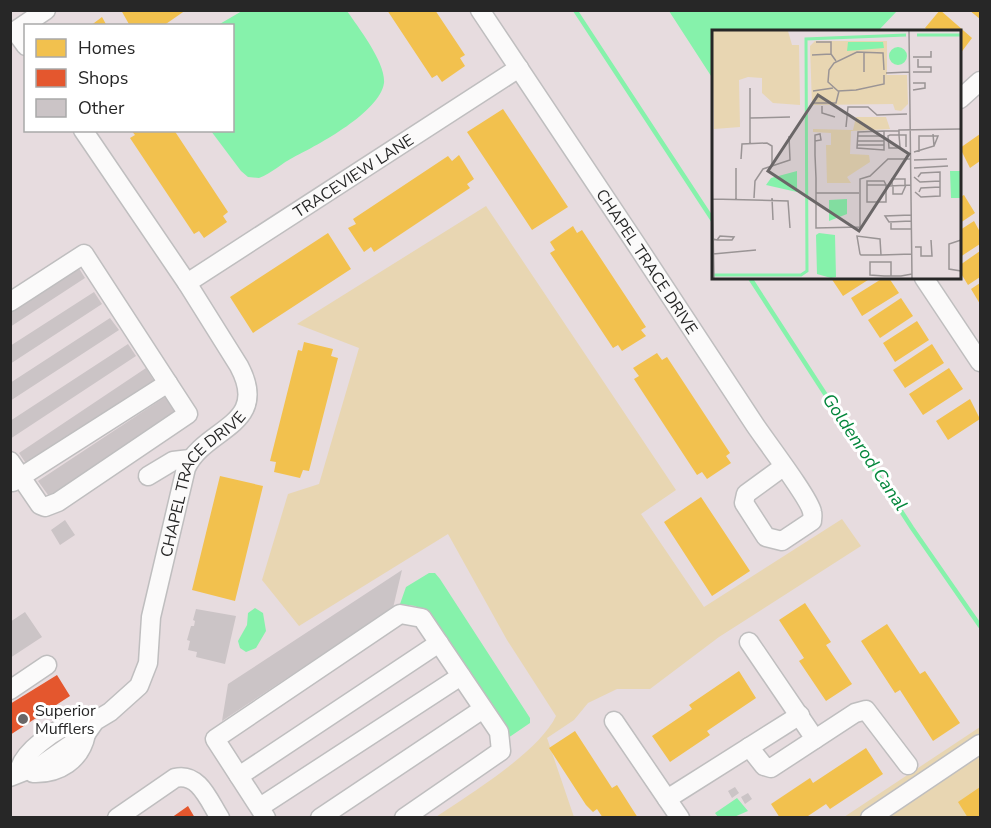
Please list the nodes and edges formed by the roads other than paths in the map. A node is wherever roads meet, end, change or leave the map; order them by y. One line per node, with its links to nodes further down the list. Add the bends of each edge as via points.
1 (46, 10): 3 (street)
2 (480, 10): 6 (street, CHAPEL TRACE DRIVE)
3 (25, 24)
4 (24, 25): 5 (street, via 15,31)
5 (24, 43)
6 (519, 68): 11 (street, TRACEVIEW LANE); 17 (street, CHAPEL TRACE DRIVE)
7 (981, 81): 8 (street)
8 (961, 98)
9 (84, 132): 11 (street, CHAPEL TRACE DRIVE)
10 (925, 279): 13 (street)
11 (187, 283): 15 (street, CHAPEL TRACE DRIVE, via 246,378 249,395 243,415)
12 (10, 302): 14 (street, via 84,254)
13 (981, 362)
14 (168, 383): 19 (street); 19 (street, via 188,414 58,502 40,505)
15 (190, 459): 18 (street, via 173,461); 28 (street, CHAPEL TRACE DRIVE, via 151,617 148,663 139,686)
16 (10, 461): 19 (street)
17 (783, 467): 17 (street, CHAPEL TRACE DRIVE, via 812,511 812,521 782,541 766,537 744,503 746,494)
18 (148, 476)
19 (16, 480)
20 (749, 642): 26 (street)
21 (439, 643): 23 (street); 34 (street); 34 (street, via 422,618 400,614 216,739)
22 (47, 665): 24 (street)
23 (461, 676): 25 (street); 36 (street)
24 (10, 690)
25 (483, 709): 39 (street); 40 (street, via 499,732 501,751)
26 (800, 715): 29 (street); 31 (street)
27 (614, 721): 35 (street)
28 (90, 728): 33 (street, CHAPEL TRACE DRIVE, via 66,726 26,755); 33 (street, CHAPEL TRACE DRIVE, via 84,747 61,767 45,773)
29 (815, 739): 31 (street, via 771,768 764,766); 32 (street, via 866,710)
30 (981, 744): 42 (street)
31 (749, 747): 35 (street)
32 (908, 765)
33 (15, 774)
34 (239, 776): 36 (street)
35 (667, 799): 41 (street)
36 (263, 812)
37 (117, 818): 38 (street, via 182,777 198,784)
38 (220, 818)
39 (320, 818)
40 (404, 818)
41 (680, 818)
42 (870, 818)

